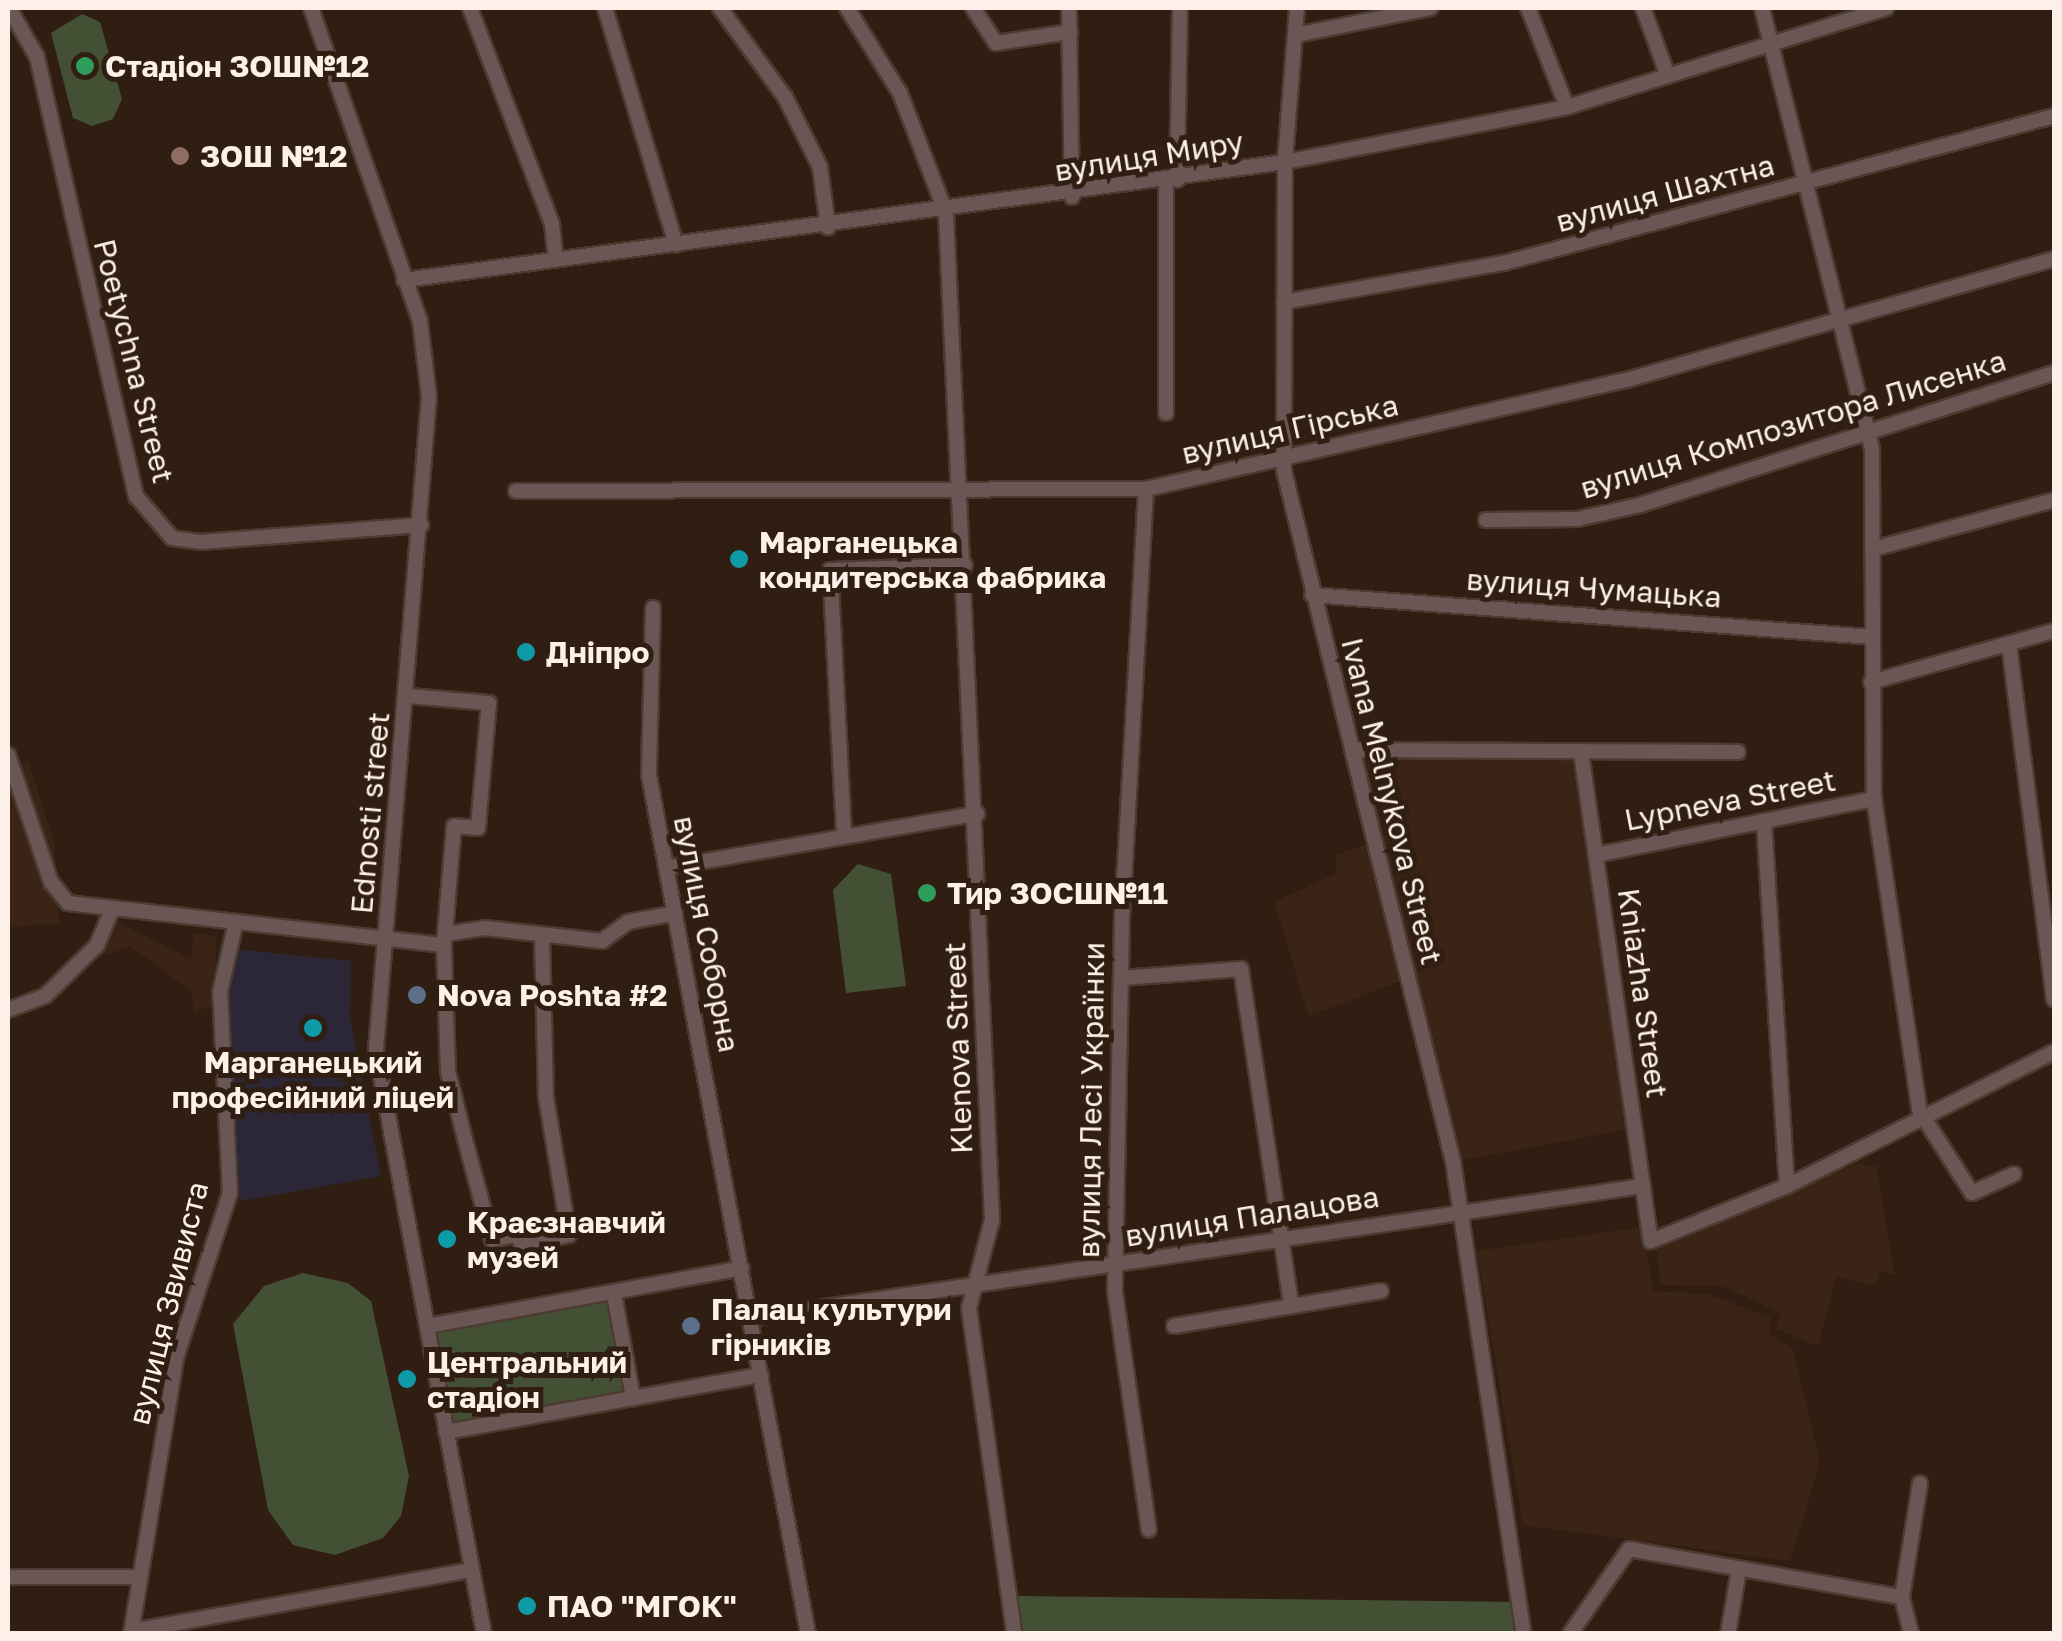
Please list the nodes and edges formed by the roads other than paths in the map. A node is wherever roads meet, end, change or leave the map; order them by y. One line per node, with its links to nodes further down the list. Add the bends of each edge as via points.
1 (311, 8): 31 (street, Ednosti street)
2 (470, 8): 29 (street, via 552,224)
3 (605, 8): 28 (street)
4 (720, 8): 27 (street, via 806,138)
5 (847, 8): 26 (street, Klenova Street, via 900,93)
6 (973, 8): 16 (street, via 996,43)
7 (1069, 8): 16 (street)
8 (1180, 8): 23 (street)
9 (1297, 8): 17 (street, Ivana Melnykova Street)
10 (1430, 8): 17 (street)
11 (1528, 8): 20 (street)
12 (1644, 8): 19 (street)
13 (1762, 8): 18 (street)
14 (1886, 8): 18 (street, вулиця Миру)
15 (12, 12): 43 (street, Poetychna Street, via 37,56 136,496 172,538 186,540)
16 (1070, 32): 25 (street)
17 (1296, 35): 22 (street, Ivana Melnykova Street)
18 (1772, 44): 19 (street, вулиця Миру); 24 (street)
19 (1668, 76): 20 (street, вулиця Миру)
20 (1567, 108): 22 (street, вулиця Миру)
21 (2054, 116): 24 (street, вулиця Шахтна)
22 (1285, 162): 23 (street, вулиця Миру); 32 (street, Ivana Melnykova Street)
23 (1172, 181): 25 (street, вулиця Миру); 35 (street)
24 (1803, 185): 32 (street, вулиця Шахтна, via 1504,263); 33 (street)
25 (1072, 197): 26 (street, вулиця Миру)
26 (946, 213): 27 (street, вулиця Миру); 38 (street, Klenova Street)
27 (828, 228): 28 (street, вулиця Миру)
28 (676, 245): 29 (street, вулиця Миру)
29 (556, 260): 31 (street, вулиця Миру)
30 (2054, 260): 33 (street, вулиця Гірська)
31 (404, 280): 43 (street, Ednosti street, via 429,397)
32 (1284, 302): 37 (street, Ivana Melnykova Street)
33 (1841, 319): 36 (street); 37 (street, вулиця Гірська)
34 (2054, 373): 36 (street, вулиця Композитора Лисенка)
35 (1166, 413)
36 (1868, 428): 42 (street, вулиця Композитора Лисенка, via 1640,505 1578,518); 44 (street)
37 (1283, 460): 39 (street, вулиця Гірська); 46 (street, Ivana Melnykova Street)
38 (961, 489): 39 (street, вулиця Гірська); 40 (street, вулиця Гірська); 45 (street, Klenova Street)
39 (1146, 489): 69 (street, вулиця Лесі Українки)
40 (516, 491)
41 (2054, 500): 44 (street)
42 (1486, 520)
43 (421, 526): 52 (street, Ednosti street)
44 (1873, 550): 49 (street)
45 (965, 565): 58 (street, Klenova Street); 60 (street, via 830,570)
46 (1312, 595): 49 (street, вулиця Чумацька); 53 (street, Ivana Melnykova Street)
47 (653, 608): 62 (street, вулиця Соборна, via 649,775)
48 (2054, 632): 50 (street)
49 (1872, 637): 51 (street)
50 (2010, 644): 51 (street); 70 (street)
51 (1871, 682): 57 (street)
52 (409, 696): 67 (street, Ednosti street); 68 (street, via 489,703 478,828 454,826)
53 (1353, 750): 54 (street); 77 (street, Ivana Melnykova Street)
54 (1581, 752): 55 (street); 61 (street, Kniazha Street)
55 (1738, 752)
56 (8, 755): 64 (street, via 51,882 68,903)
57 (1874, 799): 59 (street, Lypneva Street); 73 (street)
58 (977, 814): 60 (street); 81 (street, Klenova Street, via 992,1220)
59 (1764, 821): 61 (street, Lypneva Street); 76 (street)
60 (844, 832): 62 (street)
61 (1596, 854): 75 (street, Kniazha Street)
62 (666, 868): 63 (street, вулиця Соборна)
63 (674, 913): 66 (street, via 628,922 602,941); 80 (street, вулиця Соборна)
64 (110, 914): 65 (street); 71 (street, via 97,945 58,984)
65 (234, 926): 67 (street); 96 (street, вулиця Звивиста, via 220,992 230,1193 176,1358)
66 (542, 936): 68 (street); 68 (street, via 546,1098 570,1235 522,1246 517,1234 492,1240 448,1072)
67 (386, 939): 68 (street); 86 (street, Ednosti street, via 376,1050)
68 (445, 939)
69 (1122, 978): 78 (street, via 1241,969); 79 (street, вулиця Лесі Українки)
70 (2054, 998)
71 (8, 1010)
72 (2054, 1052): 73 (street)
73 (1922, 1119): 74 (street, via 1972,1193); 76 (street)
74 (2014, 1174)
75 (1642, 1186): 76 (street, Kniazha Street, via 1650,1241); 77 (street, вулиця Палацова)
76 (1787, 1186)
77 (1460, 1212): 78 (street, вулиця Палацова); 103 (street, Ivana Melnykova Street)
78 (1281, 1238): 79 (street, вулиця Палацова); 84 (street)
79 (1115, 1265): 81 (street, вулиця Палацова); 92 (street, вулиця Лесі Українки)
80 (742, 1268): 83 (street); 85 (street, вулиця Соборна)
81 (970, 1282): 85 (street, вулиця Палацова); 102 (street, Klenova Street)
82 (1381, 1291): 84 (street)
83 (614, 1294): 86 (street); 89 (street)
84 (1291, 1304): 87 (street)
85 (751, 1318): 88 (street, вулиця Соборна)
86 (427, 1326): 90 (street, Ednosti street)
87 (1174, 1326)
88 (761, 1375): 89 (street); 101 (street, вулиця Соборна)
89 (633, 1398): 90 (street)
90 (446, 1432): 94 (street, Ednosti street)
91 (1920, 1483): 97 (street)
92 (1150, 1530)
93 (1739, 1569): 97 (street); 104 (street, via 1629,1549); 105 (street)
94 (472, 1570): 98 (street); 100 (street, Ednosti street)
95 (8, 1576): 96 (street)
96 (140, 1577): 99 (street, вулиця Звивиста)
97 (1902, 1597): 106 (street)
98 (217, 1627): 99 (street)
99 (132, 1632)
100 (484, 1634)
101 (808, 1634)
102 (1014, 1634)
103 (1524, 1634)
104 (1570, 1634)
105 (1728, 1634)
106 (1911, 1634)

